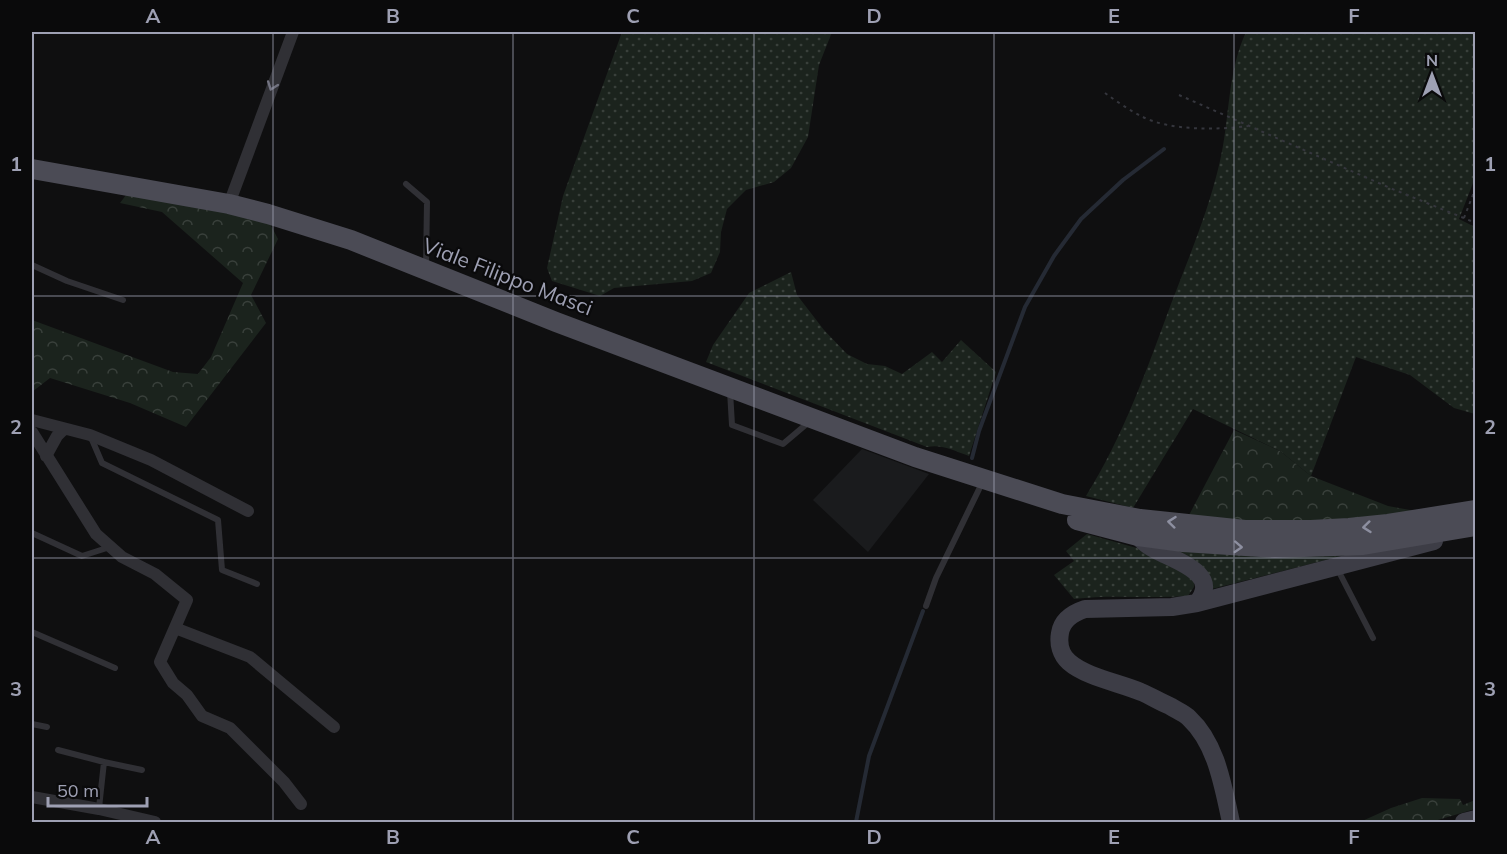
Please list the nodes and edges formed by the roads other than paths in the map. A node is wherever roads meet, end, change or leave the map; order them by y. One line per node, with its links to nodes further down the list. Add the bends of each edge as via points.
1 (293, 32): 4 (street, one-way to 4)
2 (32, 169): 4 (main road, Viale Filippo Masci)
3 (406, 184): 6 (lane, via 427,202)
4 (229, 204): 6 (main road, Viale Filippo Masci, via 351,240)
5 (32, 265): 7 (lane)
6 (426, 270): 8 (main road, Viale Filippo Masci)
7 (123, 300)
8 (730, 387): 9 (main road, Viale Filippo Masci); 9 (lane, via 732,424 783,444)
9 (813, 418): 15 (main road, Viale Filippo Masci)
10 (32, 420): 11 (street)
11 (64, 429): 13 (street); 14 (street)
12 (32, 432): 14 (street)
13 (90, 435): 17 (street, via 151,460); 26 (lane, via 102,462 218,520 222,570)
14 (46, 456): 24 (street, via 96,534)
15 (983, 481): 18 (main road, Viale Filippo Masci); 22 (main road, Viale Filippo Masci, via 1013,500 1058,516); 28 (lane)
16 (1476, 510): 19 (main road, Viale Filippo Masci)
17 (248, 511)
18 (1104, 513): 19 (main road, Viale Filippo Masci, one-way to 18, via 1311,531 1245,530); 22 (main road, Viale Filippo Masci)
19 (1445, 515): 23 (main road, Viale Filippo Masci)
20 (1476, 528): 23 (main road, Viale Filippo Masci); 25 (main road)
21 (32, 533): 24 (lane, via 82,556)
22 (1138, 536): 23 (main road, Viale Filippo Masci, one-way to 23, via 1265,548); 27 (main road, via 1198,573 1204,590)
23 (1386, 541): 25 (main road)
24 (110, 546): 29 (street, via 155,574 186,600)
25 (1337, 566): 27 (main road); 31 (lane)
26 (257, 584)
27 (1197, 603): 44 (main road, via 1172,608 1085,609 1065,622 1059,641 1064,656 1075,666 1142,692 1187,715 1209,746)
28 (926, 606)
29 (175, 628): 35 (street, via 250,657); 40 (street, via 160,662 172,683 187,695 202,716 230,728)
30 (32, 632): 32 (lane)
31 (1373, 638)
32 (116, 668)
33 (32, 724): 34 (lane)
34 (47, 727)
35 (334, 727)
36 (58, 750): 37 (lane)
37 (104, 762): 38 (lane); 41 (lane)
38 (142, 770)
39 (32, 797): 41 (street)
40 (301, 804)
41 (99, 809): 43 (street)
42 (1476, 819): 45 (main road)
43 (155, 822)
44 (1231, 822)
45 (1464, 822)

